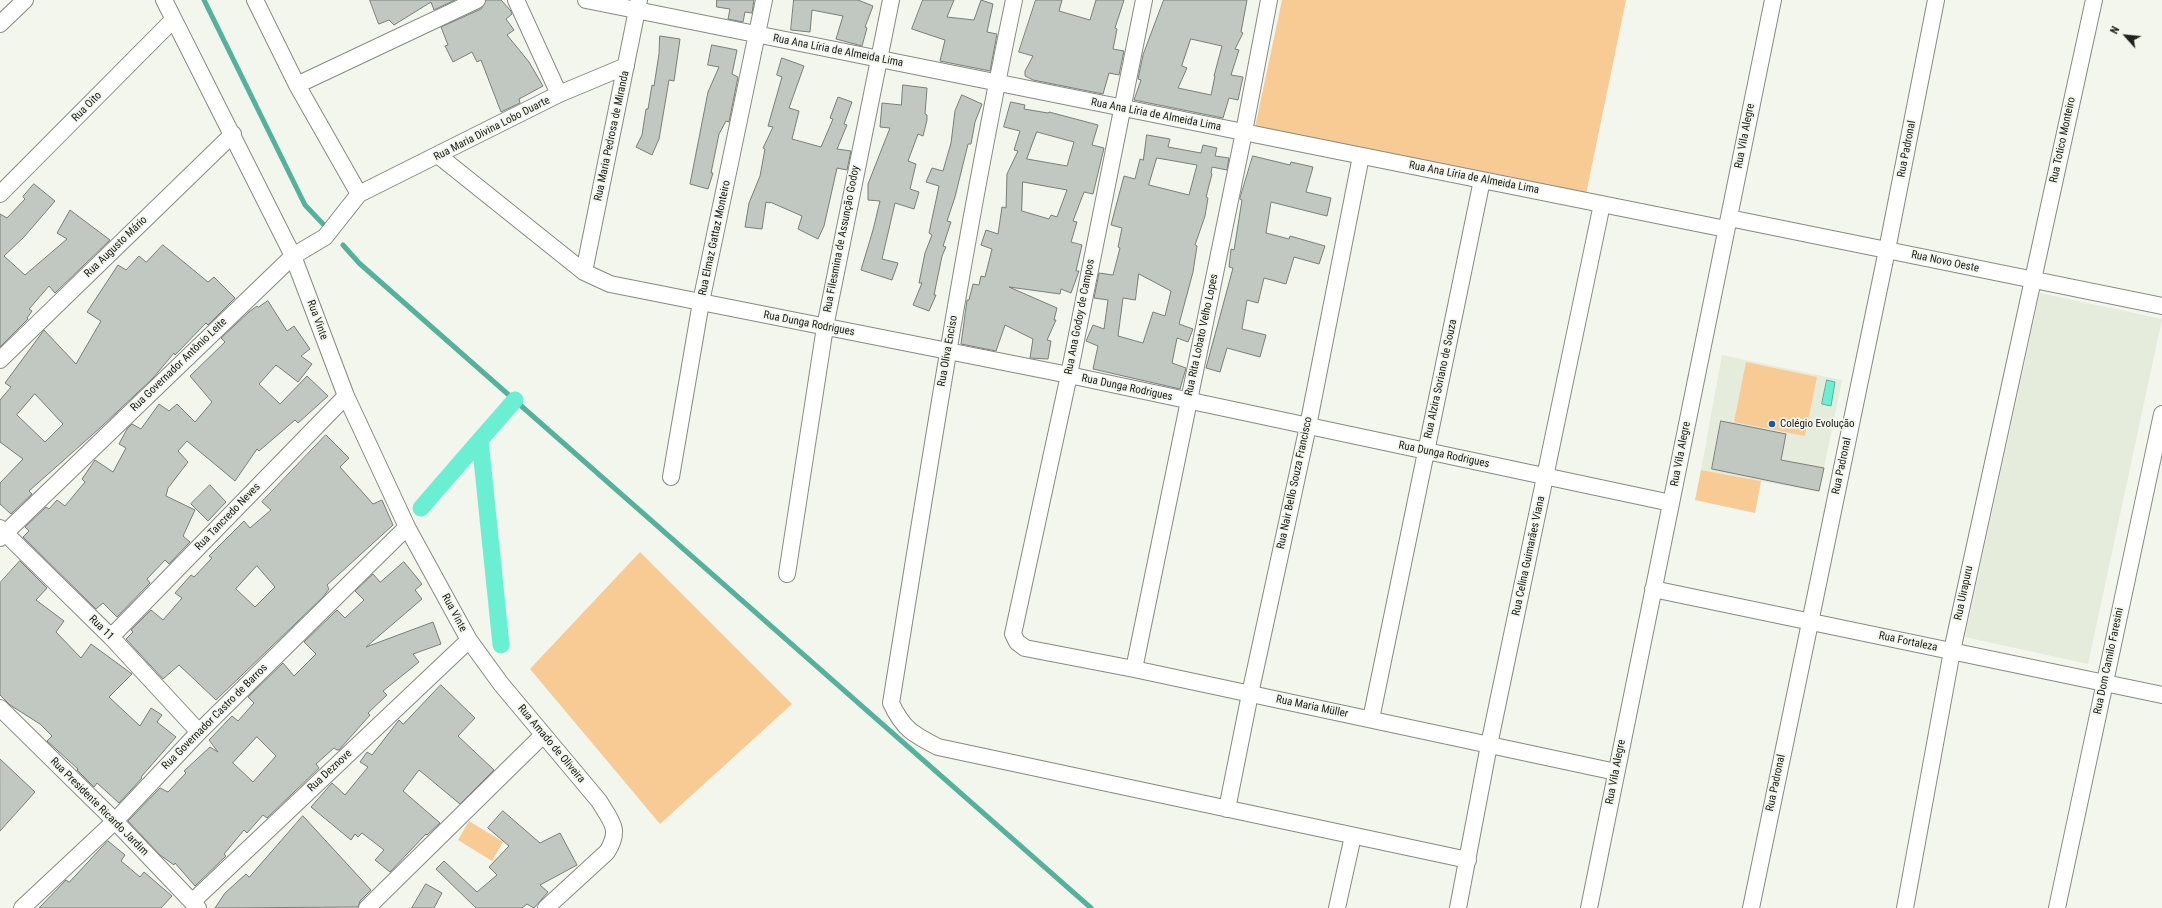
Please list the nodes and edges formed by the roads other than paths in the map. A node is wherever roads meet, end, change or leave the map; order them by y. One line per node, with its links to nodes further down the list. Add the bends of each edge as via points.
1 (25, 0): 17 (street)
2 (164, 0): 16 (street, Rua Vinte)
3 (255, 0): 22 (street)
4 (477, 0): 22 (street)
5 (516, 0): 23 (street)
6 (586, 0): 15 (street, Rua Ana Líria de Almeida Lima)
7 (764, 0): 18 (street, Rua Elmaz Gattaz Monteiro)
8 (892, 0): 19 (street, Rua Filesmina de Assunção Godoy)
9 (1014, 0): 21 (street, Rua Oliva Enciso)
10 (1144, 0): 24 (street, Rua Ana Godoy de Campos)
11 (1269, 0): 25 (street, Rua Rita Lobato Velho Lopes)
12 (1773, 0): 33 (street, Rua Vila Alegre)
13 (1936, 0): 34 (street, Rua Padronal)
14 (2094, 0): 37 (street, Rua Totico Monteiro)
15 (638, 5): 18 (street, Rua Ana Líria de Almeida Lima); 20 (street, Rua Maria Pedrosa de Miranda)
16 (173, 20): 26 (street, Rua Vinte); 30 (street, Rua Oito)
17 (0, 24)
18 (757, 34): 19 (street, Rua Ana Líria de Almeida Lima); 38 (street, Rua Elmaz Gattaz Monteiro)
19 (879, 59): 21 (street, Rua Ana Líria de Almeida Lima); 40 (street, Rua Filesmina de Assunção Godoy)
20 (626, 66): 23 (street, Rua Maria Divina Lobo Duarte); 36 (street, Rua Maria Pedrosa de Miranda)
21 (997, 83): 24 (street, Rua Ana Líria de Almeida Lima); 41 (street, Rua Oliva Enciso)
22 (297, 85): 31 (street)
23 (559, 94): 27 (street, Rua Maria Divina Lobo Duarte)
24 (1121, 108): 25 (street, Rua Ana Líria de Almeida Lima); 43 (street, Rua Ana Godoy de Campos)
25 (1244, 132): 28 (street, Rua Ana Líria de Almeida Lima); 45 (street, Rua Rita Lobato Velho Lopes)
26 (233, 134): 35 (street, Rua Vinte); 42 (street, Rua Augusto Mário)
27 (438, 156): 31 (street, Rua Maria Divina Lobo Duarte); 36 (street, Rua Dunga Rodrigues)
28 (1361, 156): 29 (street, Rua Ana Líria de Almeida Lima); 47 (street, Rua Nair Bello Souza Francisco)
29 (1482, 180): 32 (street, Rua Ana Líria de Almeida Lima); 48 (street, Rua Alzira Soriano de Souza)
30 (0, 194)
31 (358, 194): 35 (street, Rua Governador Antônio Leite, via 325,237)
32 (1602, 204): 33 (street, Rua Ana Líria de Almeida Lima); 49 (street, Rua Celina Guimarães Viana)
33 (1728, 223): 34 (street, Rua Novo Oeste); 51 (street, Rua Vila Alegre)
34 (1887, 250): 37 (street, Rua Novo Oeste); 56 (street, Rua Padronal)
35 (293, 256): 44 (street, Rua Vinte); 53 (street, Rua Governador Antônio Leite)
36 (584, 272): 38 (street, Rua Dunga Rodrigues, via 610,284)
37 (2033, 280): 39 (street, Rua Novo Oeste); 60 (street, Rua Uirapuru)
38 (701, 302): 40 (street, Rua Dunga Rodrigues); 50 (street, Rua Elmaz Gattaz Monteiro)
39 (2162, 306)
40 (825, 327): 41 (street, Rua Dunga Rodrigues); 54 (street, Rua Filesmina de Assunção Godoy)
41 (948, 351): 43 (street, Rua Dunga Rodrigues); 71 (street, Rua Oliva Enciso, via 891,703 899,721 917,736 938,747)
42 (0, 360)
43 (1069, 375): 45 (street, Rua Dunga Rodrigues); 57 (street, Rua Ana Godoy de Campos)
44 (346, 396): 52 (street, Rua Vinte); 58 (street, Rua Tancredo Neves)
45 (1188, 401): 47 (street, Rua Dunga Rodrigues); 61 (street, Rua Rita Lobato Velho Lopes)
46 (2162, 414): 62 (street, Rua Dom Camilo Faresini)
47 (1308, 426): 48 (street, Rua Dunga Rodrigues); 63 (street, Rua Nair Bello Souza Francisco)
48 (1426, 451): 49 (street, Rua Dunga Rodrigues); 66 (street, Rua Alzira Soriano de Souza)
49 (1546, 477): 51 (street, Rua Dunga Rodrigues); 69 (street, Rua Celina Guimarães Viana)
50 (671, 478)
51 (1671, 503): 55 (street, Rua Vila Alegre)
52 (407, 526): 59 (street, Rua Vinte); 67 (street, Rua Governador Castro de Barros)
53 (2, 533): 58 (street, Rua 11)
54 (787, 574)
55 (1653, 588): 56 (street, Rua Fortaleza); 70 (street, Rua Vila Alegre)
56 (1810, 621): 60 (street, Rua Fortaleza); 82 (street, Rua Padronal)
57 (1013, 634): 61 (street, Rua Maria Müller, via 1017,642 1025,648)
58 (111, 637): 67 (street, Rua 11)
59 (469, 640): 68 (street, Rua Amado de Oliveira, via 501,684); 75 (street, Rua Deznove)
60 (1952, 651): 62 (street, Rua Fortaleza); 83 (street, Rua Uirapuru)
61 (1134, 669): 63 (street, Rua Maria Müller)
62 (2104, 683): 64 (street, Rua Fortaleza); 84 (street, Rua Dom Camilo Faresini)
63 (1250, 694): 66 (street, Rua Maria Müller); 71 (street, Rua Nair Bello Souza Francisco)
64 (2162, 695)
65 (0, 708): 72 (street, Rua Presidente Ricardo Jardim)
66 (1371, 720): 69 (street, Rua Maria Müller)
67 (199, 732): 72 (street, Rua Governador Castro de Barros)
68 (543, 734): 77 (street); 78 (street, Rua Amado de Oliveira, via 600,801 612,822 615,834 607,852)
69 (1489, 745): 70 (street, Rua Maria Müller); 74 (street, Rua Celina Guimarães Viana)
70 (1616, 772): 81 (street, Rua Vila Alegre)
71 (1227, 809): 73 (street)
72 (115, 821): 75 (street, Rua Presidente Ricardo Jardim); 76 (street, Rua Governador Castro de Barros)
73 (1353, 836): 74 (street); 79 (street)
74 (1468, 860): 80 (street, Rua Celina Guimarães Viana)
75 (195, 905)
76 (29, 906)
77 (367, 908)
78 (546, 908)
79 (1337, 908)
80 (1458, 908)
81 (1589, 908)
82 (1751, 908)
83 (1905, 908)
84 (2057, 908)

